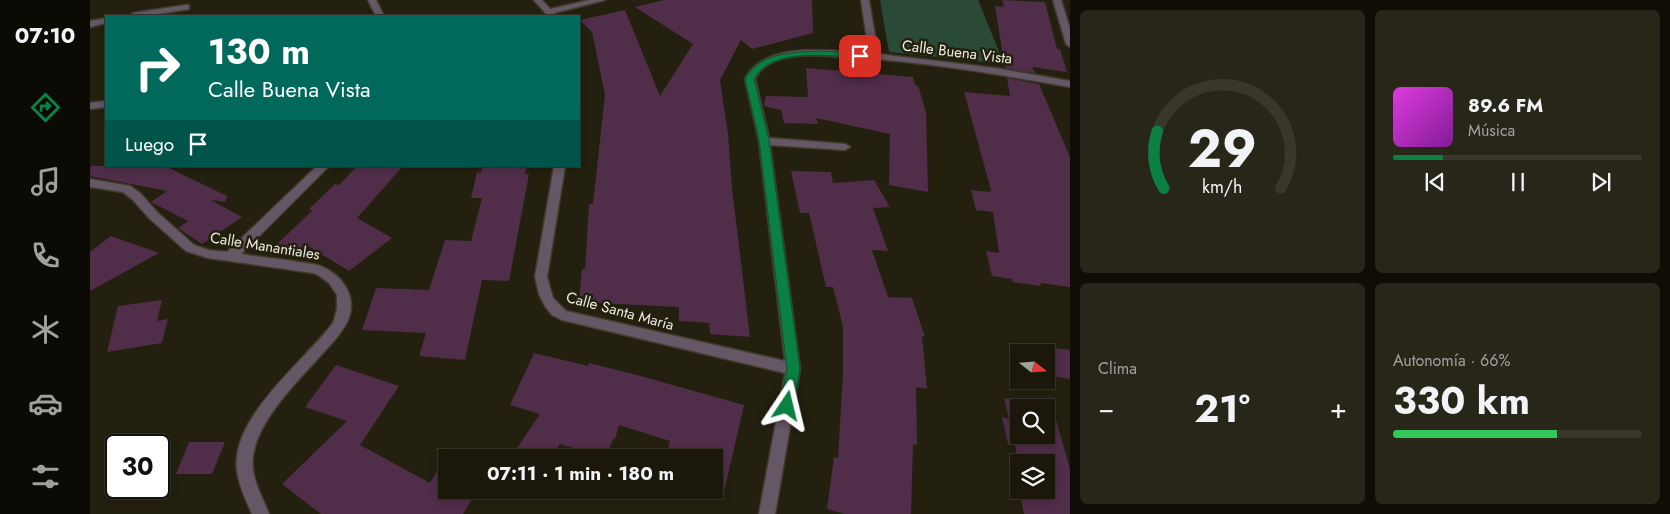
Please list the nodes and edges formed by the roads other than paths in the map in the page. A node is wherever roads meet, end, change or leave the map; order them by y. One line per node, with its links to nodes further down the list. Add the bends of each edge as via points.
1 (372, 0): 9 (street)
2 (538, 0): 7 (street)
3 (601, 0): 7 (street)
4 (866, 0): 13 (street)
5 (1057, 0): 12 (street)
6 (186, 4): 8 (street)
7 (550, 14)
8 (138, 15)
9 (380, 15)
10 (105, 21): 11 (street)
11 (90, 24)
12 (1070, 44)
13 (874, 56): 14 (street, Calle Buena Vista); 17 (street, Calle Buena Vista, via 795,54 762,64 750,79)
14 (1070, 84)
15 (105, 104): 16 (street)
16 (90, 106)
17 (764, 140): 18 (street); 23 (street, Calle Buena Vista)
18 (845, 146)
19 (323, 167): 22 (street)
20 (560, 167): 23 (street, Calle Santa María, via 542,277 552,308 562,315)
21 (90, 183): 22 (street, Calle Manantiales, via 126,189 190,248)
22 (230, 257): 24 (street, Calle Manantiales, via 316,269 337,282 343,294 344,310 337,328 268,407 252,432 245,456 245,475)
23 (793, 369): 25 (street, Calle Buena Vista)
24 (261, 514)
25 (767, 514)

